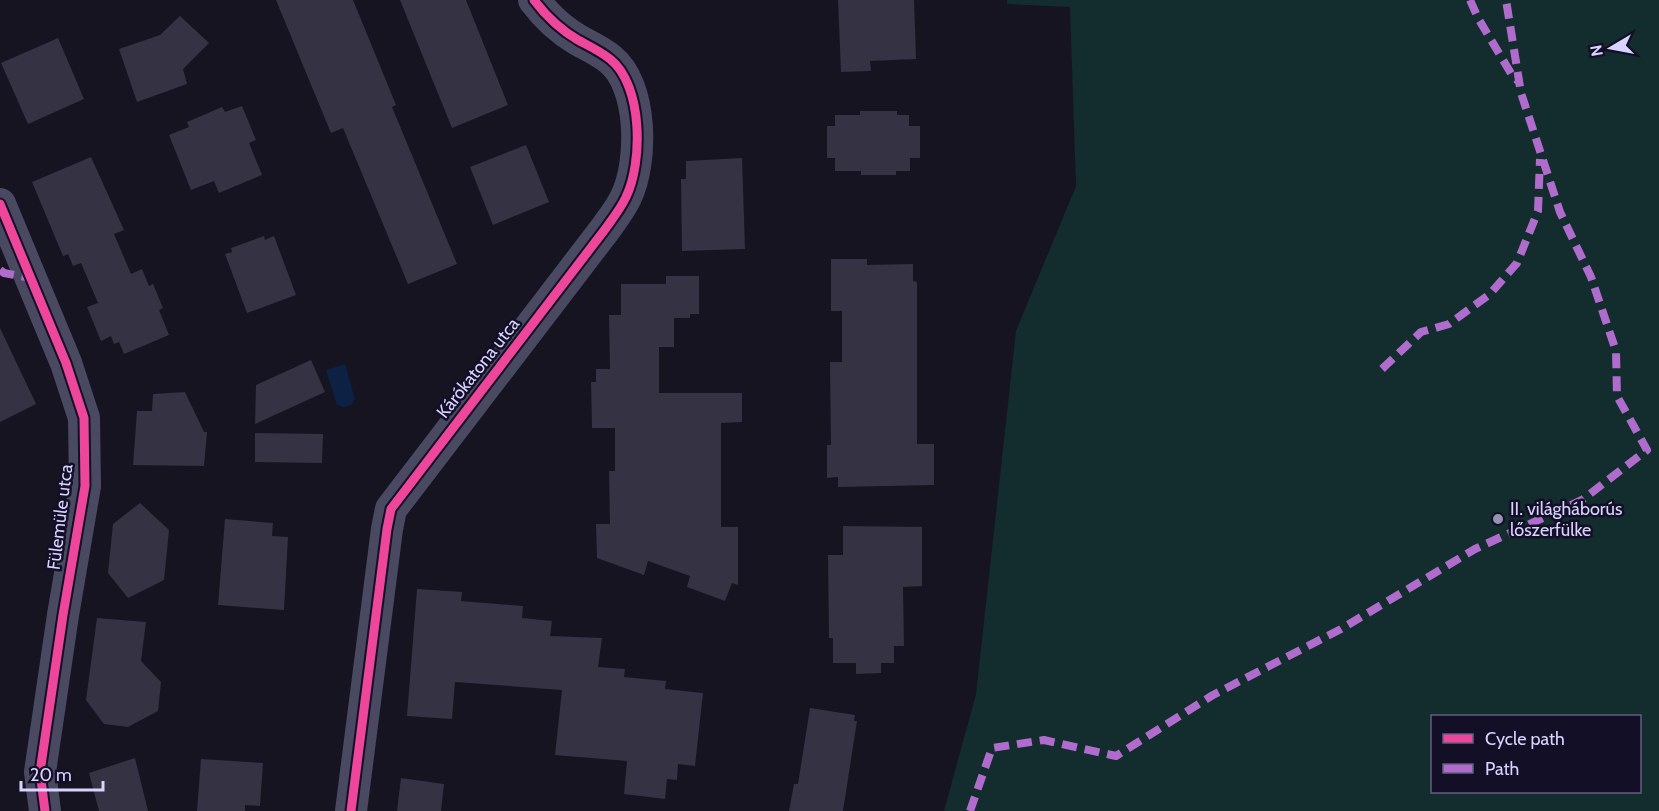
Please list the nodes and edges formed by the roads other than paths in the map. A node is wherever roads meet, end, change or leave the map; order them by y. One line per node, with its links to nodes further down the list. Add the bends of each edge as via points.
1 (534, 0): 4 (street, Kárókatona utca, via 550,19 612,60 623,74 635,109 635,168 626,196 606,228 391,509)
2 (0, 204): 3 (street, Fülemüle utca, via 66,363 84,418 85,486 40,772)
3 (45, 811)
4 (351, 811)

